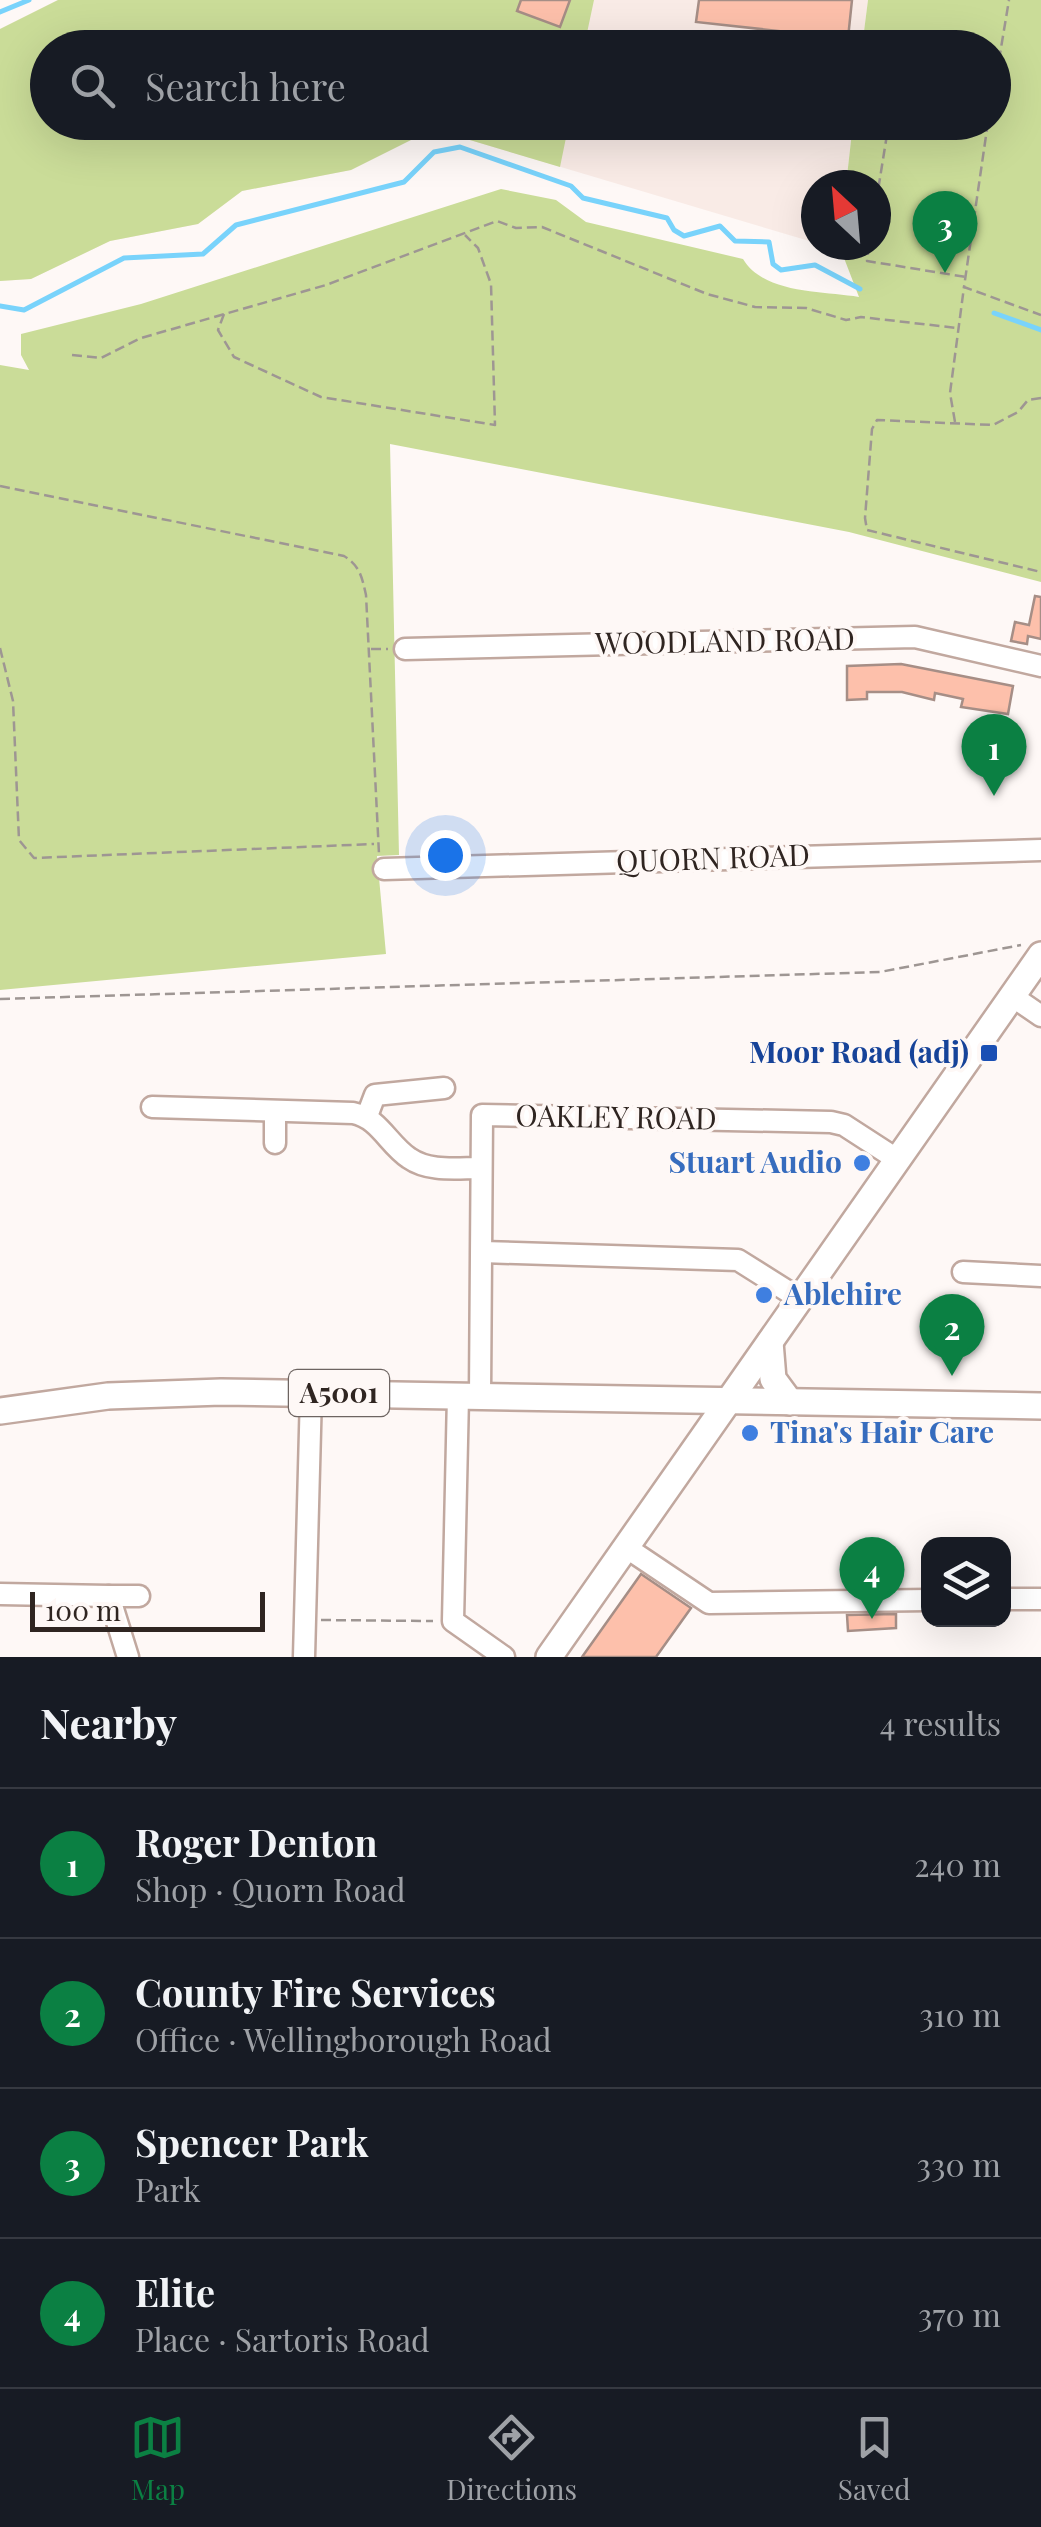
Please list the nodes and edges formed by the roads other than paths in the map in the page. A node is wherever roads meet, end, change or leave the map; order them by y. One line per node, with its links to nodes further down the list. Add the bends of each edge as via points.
1 (405, 649): 2 (street, WOODLAND ROAD, via 914,637)
2 (1041, 666)
3 (1041, 850): 4 (street, QUORN ROAD)
4 (384, 869)
5 (1032, 950): 6 (main road)
6 (1012, 996): 7 (street); 13 (main road)
7 (1041, 1016)
8 (444, 1088): 11 (street, via 375,1095)
9 (152, 1107): 10 (street)
10 (275, 1112): 11 (street); 12 (street)
11 (367, 1116): 14 (street, via 422,1164)
12 (275, 1143)
13 (898, 1160): 14 (street, OAKLEY ROAD, via 831,1122 482,1115); 18 (main road)
14 (480, 1168): 15 (street, OAKLEY ROAD)
15 (482, 1252): 18 (street, via 738,1260); 21 (street, OAKLEY ROAD)
16 (962, 1272): 17 (street)
17 (1041, 1276)
18 (800, 1299): 19 (main road)
19 (770, 1342): 23 (main road); 24 (main road, via 773,1379)
20 (312, 1393): 21 (main road, A5001); 26 (main road, A5001, via 151,1393); 36 (street)
21 (469, 1396): 22 (main road, A5001); 37 (street, OAKLEY ROAD, via 454,1622)
22 (679, 1400): 23 (main road, A5001); 27 (main road)
23 (728, 1401): 24 (main road, A5001); 27 (main road)
24 (790, 1402): 25 (main road, A5001)
25 (1041, 1406)
26 (0, 1411)
27 (700, 1441): 28 (main road)
28 (627, 1548): 34 (street, via 709,1603); 38 (main road)
29 (9, 1588): 30 (street)
30 (109, 1596): 31 (street); 35 (street)
31 (139, 1596)
32 (1011, 1599): 33 (street)
33 (1041, 1599)
34 (921, 1600)
35 (128, 1657)
36 (304, 1657)
37 (504, 1657)
38 (549, 1657)

